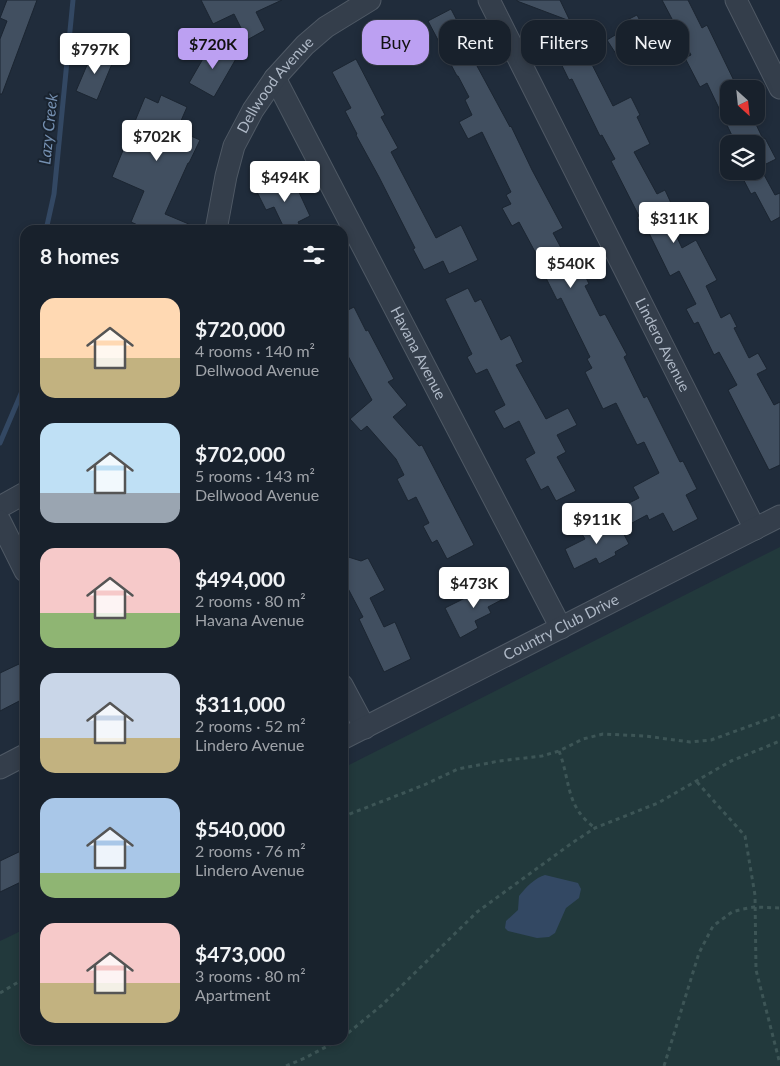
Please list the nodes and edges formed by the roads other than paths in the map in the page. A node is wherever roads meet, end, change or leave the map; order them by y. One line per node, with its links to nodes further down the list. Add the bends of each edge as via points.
1 (370, 0): 4 (street, Dellwood Avenue, via 326,27)
2 (489, 0): 11 (street, Lindero Avenue)
3 (736, 0): 5 (street)
4 (275, 78): 6 (street, Dellwood Avenue, via 234,146); 13 (street, Havana Avenue)
5 (780, 88)
6 (217, 225)
7 (20, 496): 8 (street)
8 (0, 507)
9 (780, 516): 11 (street, Country Club Drive)
10 (0, 521): 12 (street)
11 (755, 529): 13 (street, Country Club Drive)
12 (20, 561)
13 (561, 628): 15 (street, Country Club Drive)
14 (348, 696): 15 (street)
15 (365, 728): 16 (street, Country Club Drive)
16 (348, 736)
17 (20, 758): 18 (street)
18 (0, 768)

